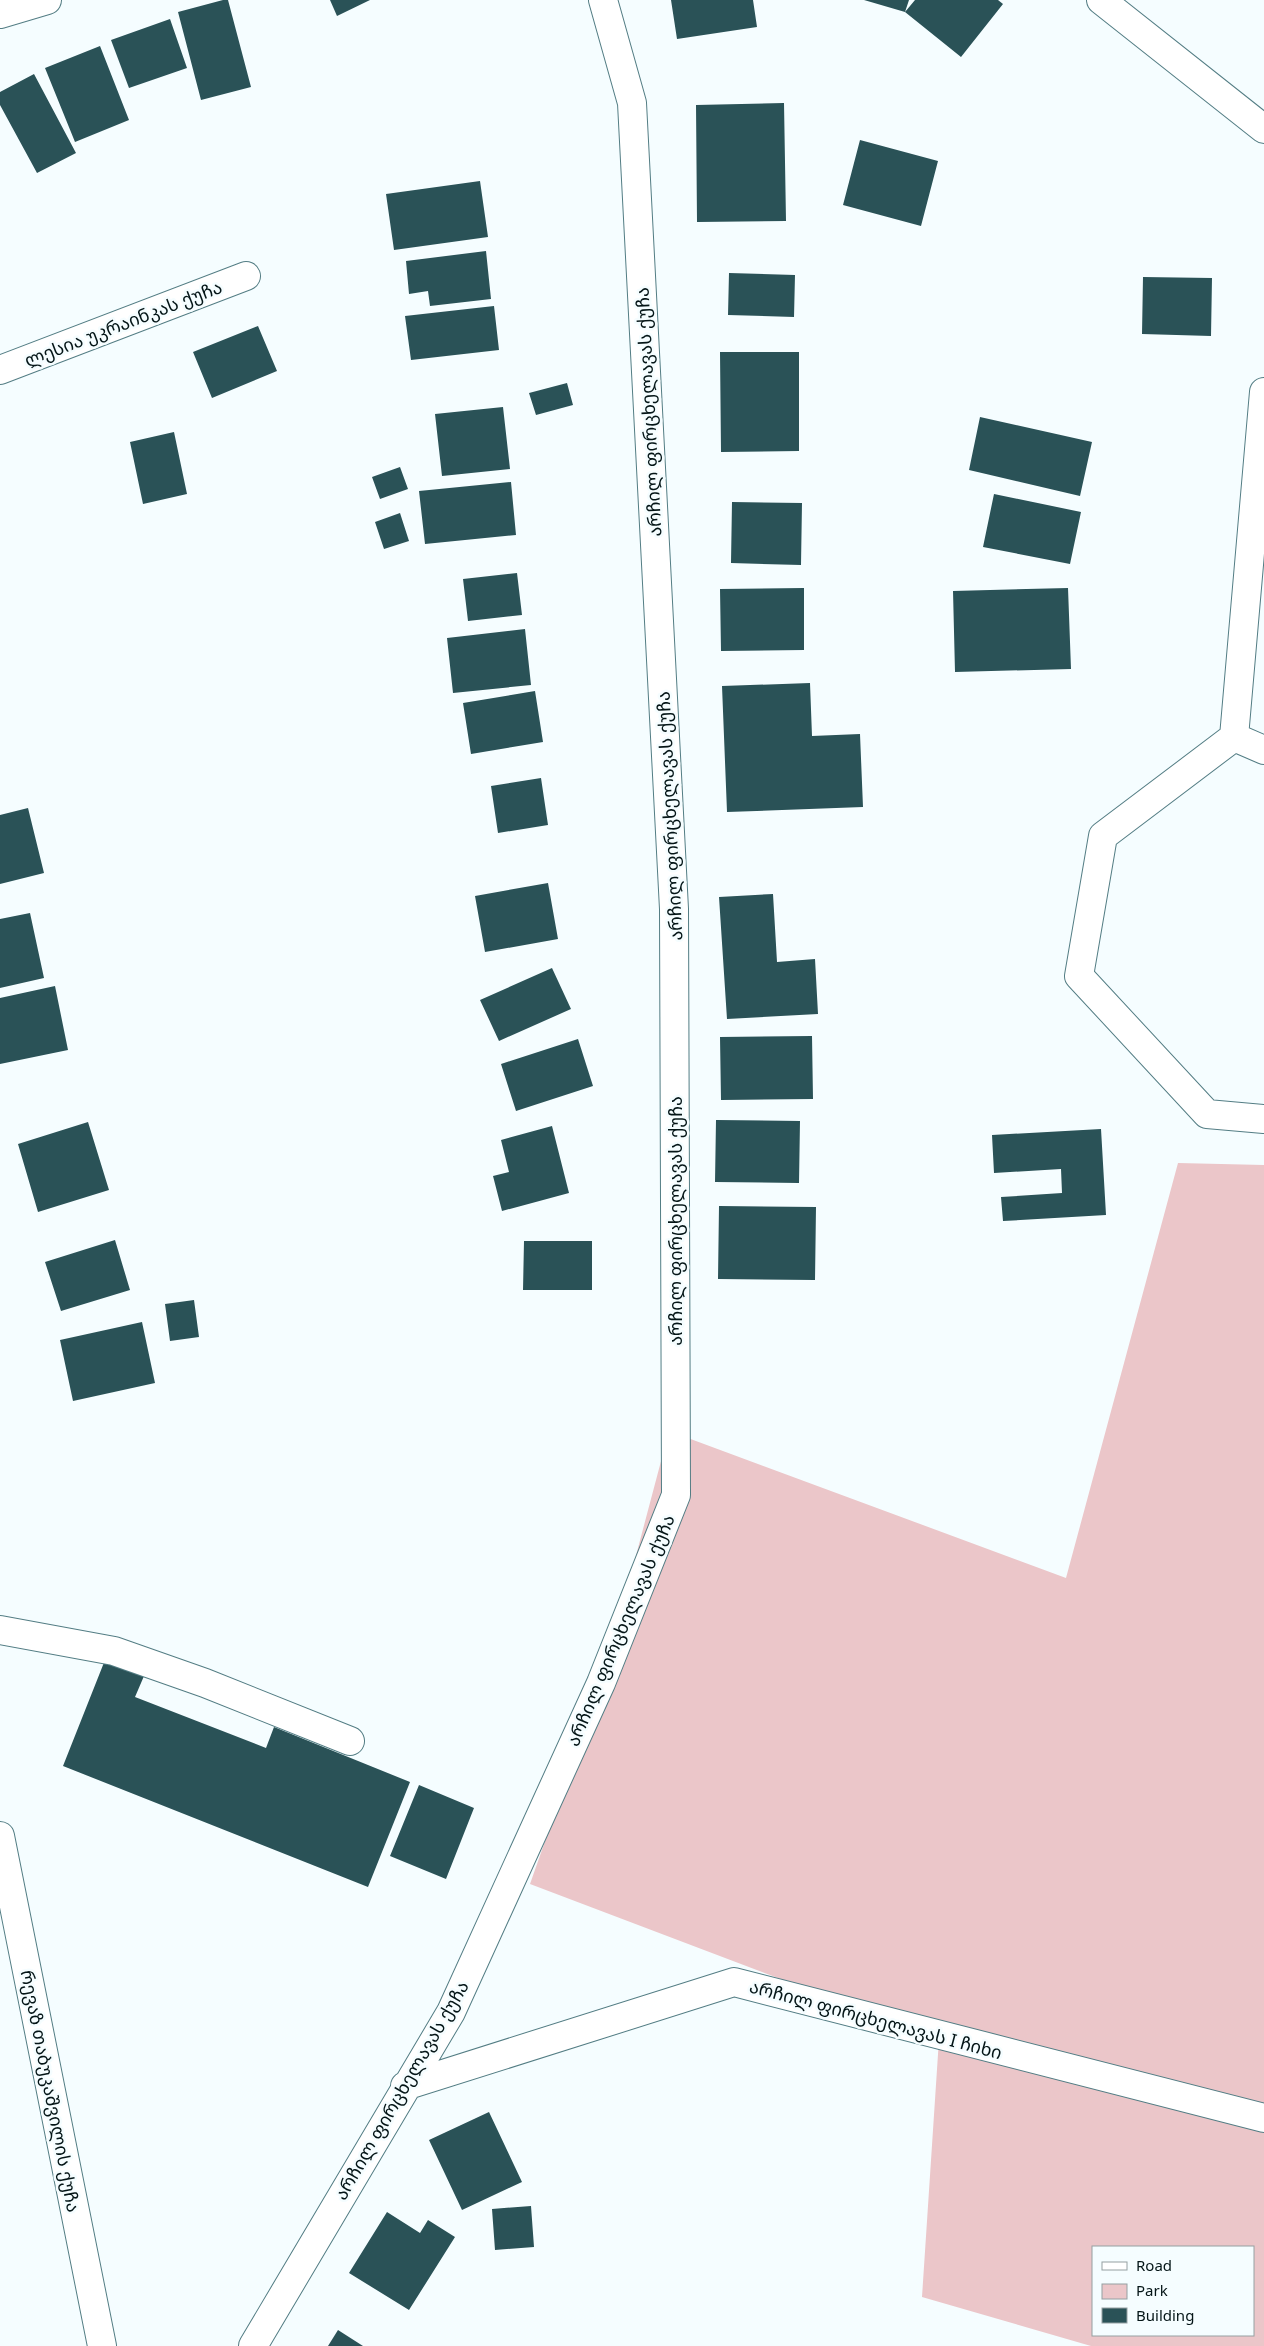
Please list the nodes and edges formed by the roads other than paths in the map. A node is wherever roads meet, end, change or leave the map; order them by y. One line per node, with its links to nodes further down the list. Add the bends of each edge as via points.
1 (47, 0): 4 (street)
2 (603, 0): 15 (street, არჩილ ფირცხელავას ქუჩა, via 632,103 674,909 676,1495 601,1683 451,2012)
3 (1101, 0): 5 (street)
4 (0, 14)
5 (1264, 129)
6 (246, 276): 7 (street, ლესია უკრაინკას ქუჩა)
7 (0, 370)
8 (1264, 392): 9 (street)
9 (1234, 737): 10 (street); 11 (street, via 1103,836 1079,976 1207,1114)
10 (1264, 750)
11 (1264, 1119)
12 (0, 1630): 13 (street, via 114,1651 205,1683)
13 (350, 1741)
14 (0, 1836): 17 (street, რევაზ თაბუკაშვილის ქუჩა)
15 (406, 2086): 16 (street, არჩილ ფირცხელავას I ჩიხი, via 734,1982); 18 (street, არჩილ ფირცხელავას ქუჩა)
16 (1264, 2118)
17 (102, 2346)
18 (252, 2346)

